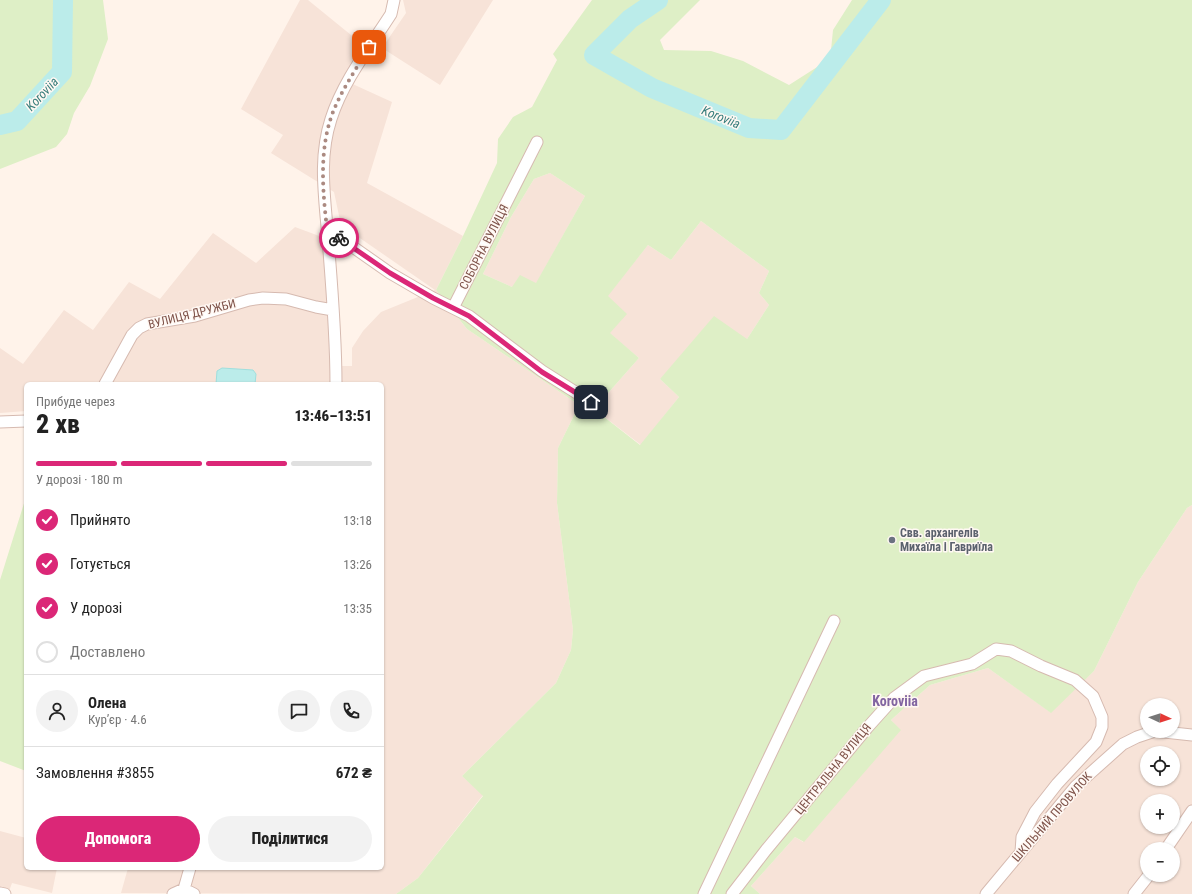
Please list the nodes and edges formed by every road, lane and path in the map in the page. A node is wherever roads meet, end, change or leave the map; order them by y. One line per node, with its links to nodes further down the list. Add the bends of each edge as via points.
1 (394, 0): 3 (street, via 391,14 346,86 329,126 323,178)
2 (537, 142): 4 (street, СОБОРНА ВУЛИЦЯ)
3 (328, 237): 4 (street, via 343,240 390,273); 5 (street)
4 (453, 308): 8 (street, via 473,318 542,372)
5 (333, 310): 6 (street, ВУЛИЦЯ ДРУЖБИ, via 286,299 263,298 195,316 147,324 132,335); 7 (street)
6 (107, 382)
7 (336, 382)
8 (591, 402)
9 (24, 421): 10 (street)
10 (0, 422)
11 (834, 622): 22 (street)
12 (1192, 735): 15 (street, ШКІЛЬНИЙ ПРОВУЛОК, via 1155,731 1123,744 1083,779)
13 (1192, 811): 14 (street)
14 (1171, 842)
15 (1021, 852): 23 (street, ЦЕНТРАЛЬНА ВУЛИЦЯ, via 1022,837 1035,812 1096,742 1102,727 1102,717 1093,696 1075,680 1011,651 996,649 966,667 924,676 894,698); 24 (street, ШКІЛЬНИЙ ПРОВУЛОК)
16 (190, 870): 18 (street)
17 (1143, 882): 25 (street)
18 (189, 892): 21 (street)
19 (0, 893): 20 (street)
20 (5, 894)
21 (173, 894)
22 (704, 894)
23 (732, 894)
24 (986, 894)
25 (1134, 894)

